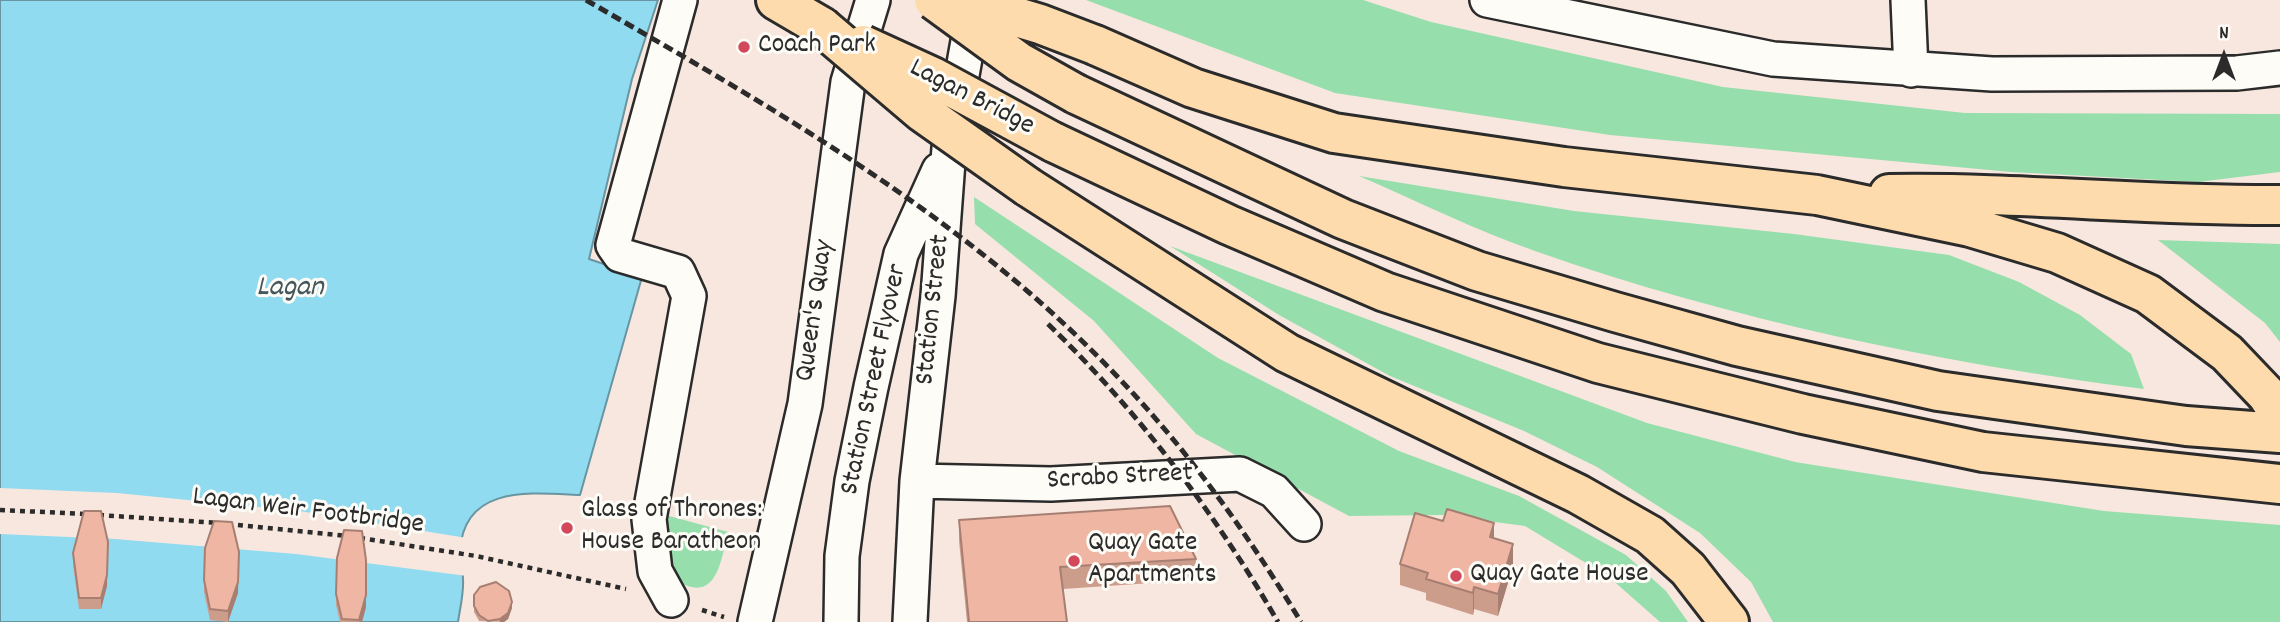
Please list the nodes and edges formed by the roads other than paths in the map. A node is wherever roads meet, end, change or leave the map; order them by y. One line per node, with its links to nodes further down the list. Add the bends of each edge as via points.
1 (680, 0): 20 (street, via 613,245 620,255 678,272 689,296 649,519 655,571)
2 (776, 0): 9 (highway, Lagan Bridge)
3 (873, 0): 21 (street, Queen's Quay, via 848,82 805,404)
4 (934, 0): 16 (highway, Lagan Bridge, bridge, via 1020,62 1076,94 1343,219 1477,271 1737,346 1938,391 2186,426)
5 (960, 0): 13 (highway, bridge, via 1040,24 1193,88 1334,133 1564,167)
6 (975, 0): 12 (street, Station Street)
7 (1487, 0): 11 (street, via 1773,59)
8 (1908, 0): 11 (street)
9 (822, 27): 18 (highway, Lagan Bridge, bridge, via 933,77 1053,142 1229,225 1385,292 1598,363 1803,414 1983,452); 24 (highway, bridge, via 922,112 1028,187 1287,353 1578,494 1650,535 1688,569)
10 (2280, 68): 11 (street, via 2155,74)
11 (1911, 69)
12 (949, 148): 17 (street, Station Street); 22 (street, Station Street Flyover, via 901,254 852,481)
13 (1817, 195): 14 (highway, via 1971,193); 15 (highway, via 1982,231 2057,253 2148,294 2227,353)
14 (2280, 205)
15 (2280, 415)
16 (2280, 433)
17 (917, 481): 19 (street, Scrabo Street, via 1052,484 1240,474 1274,491); 23 (street, Station Street)
18 (2280, 484)
19 (1304, 524)
20 (671, 600)
21 (755, 622)
22 (841, 622)
23 (911, 622)
24 (1729, 622)

